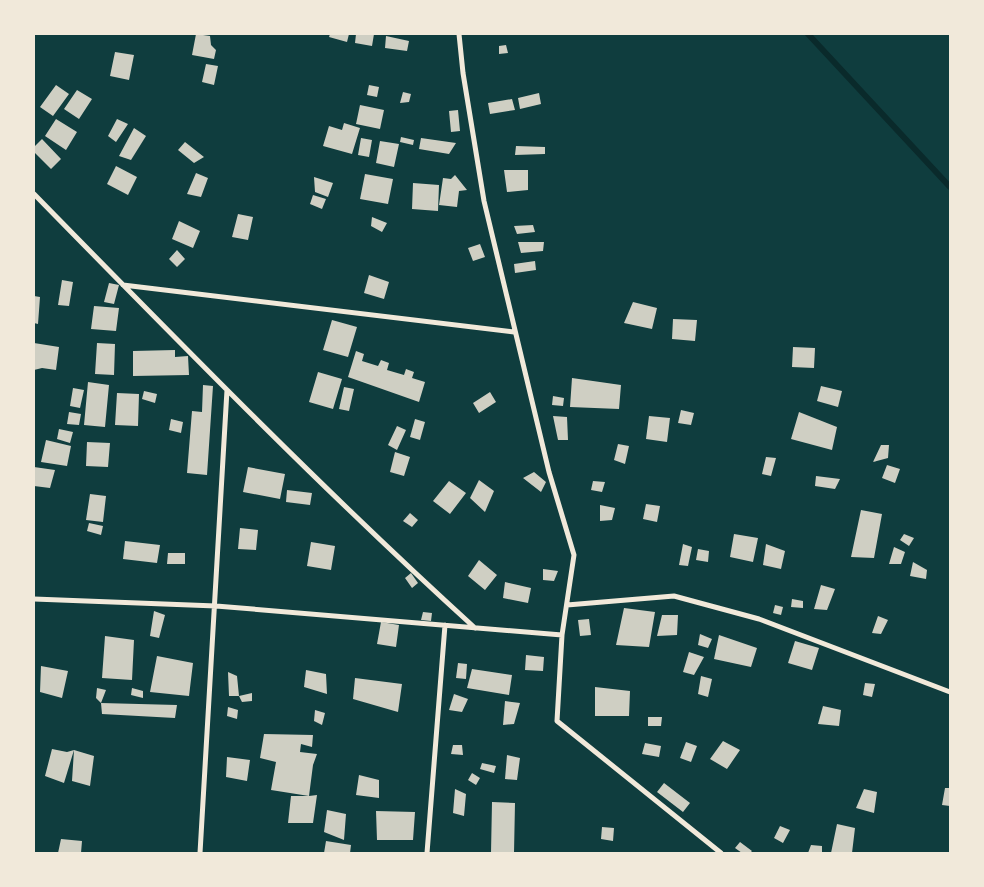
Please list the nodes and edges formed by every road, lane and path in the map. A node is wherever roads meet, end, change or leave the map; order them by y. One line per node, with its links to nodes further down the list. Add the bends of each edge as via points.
1 (459, 34): 4 (street, via 484,201)
2 (34, 194): 3 (street)
3 (123, 285): 4 (street); 5 (street)
4 (514, 332): 7 (street, via 549,472 574,555)
5 (227, 390): 8 (street); 10 (street, via 388,549)
6 (34, 599): 8 (street)
7 (566, 605): 11 (street); 12 (street, via 674,596 759,619)
8 (216, 606): 9 (street); 13 (street)
9 (445, 625): 10 (street); 14 (street)
10 (474, 628): 11 (street)
11 (562, 635): 15 (street, via 557,721)
12 (950, 692)
13 (200, 853)
14 (428, 853)
15 (721, 853)

